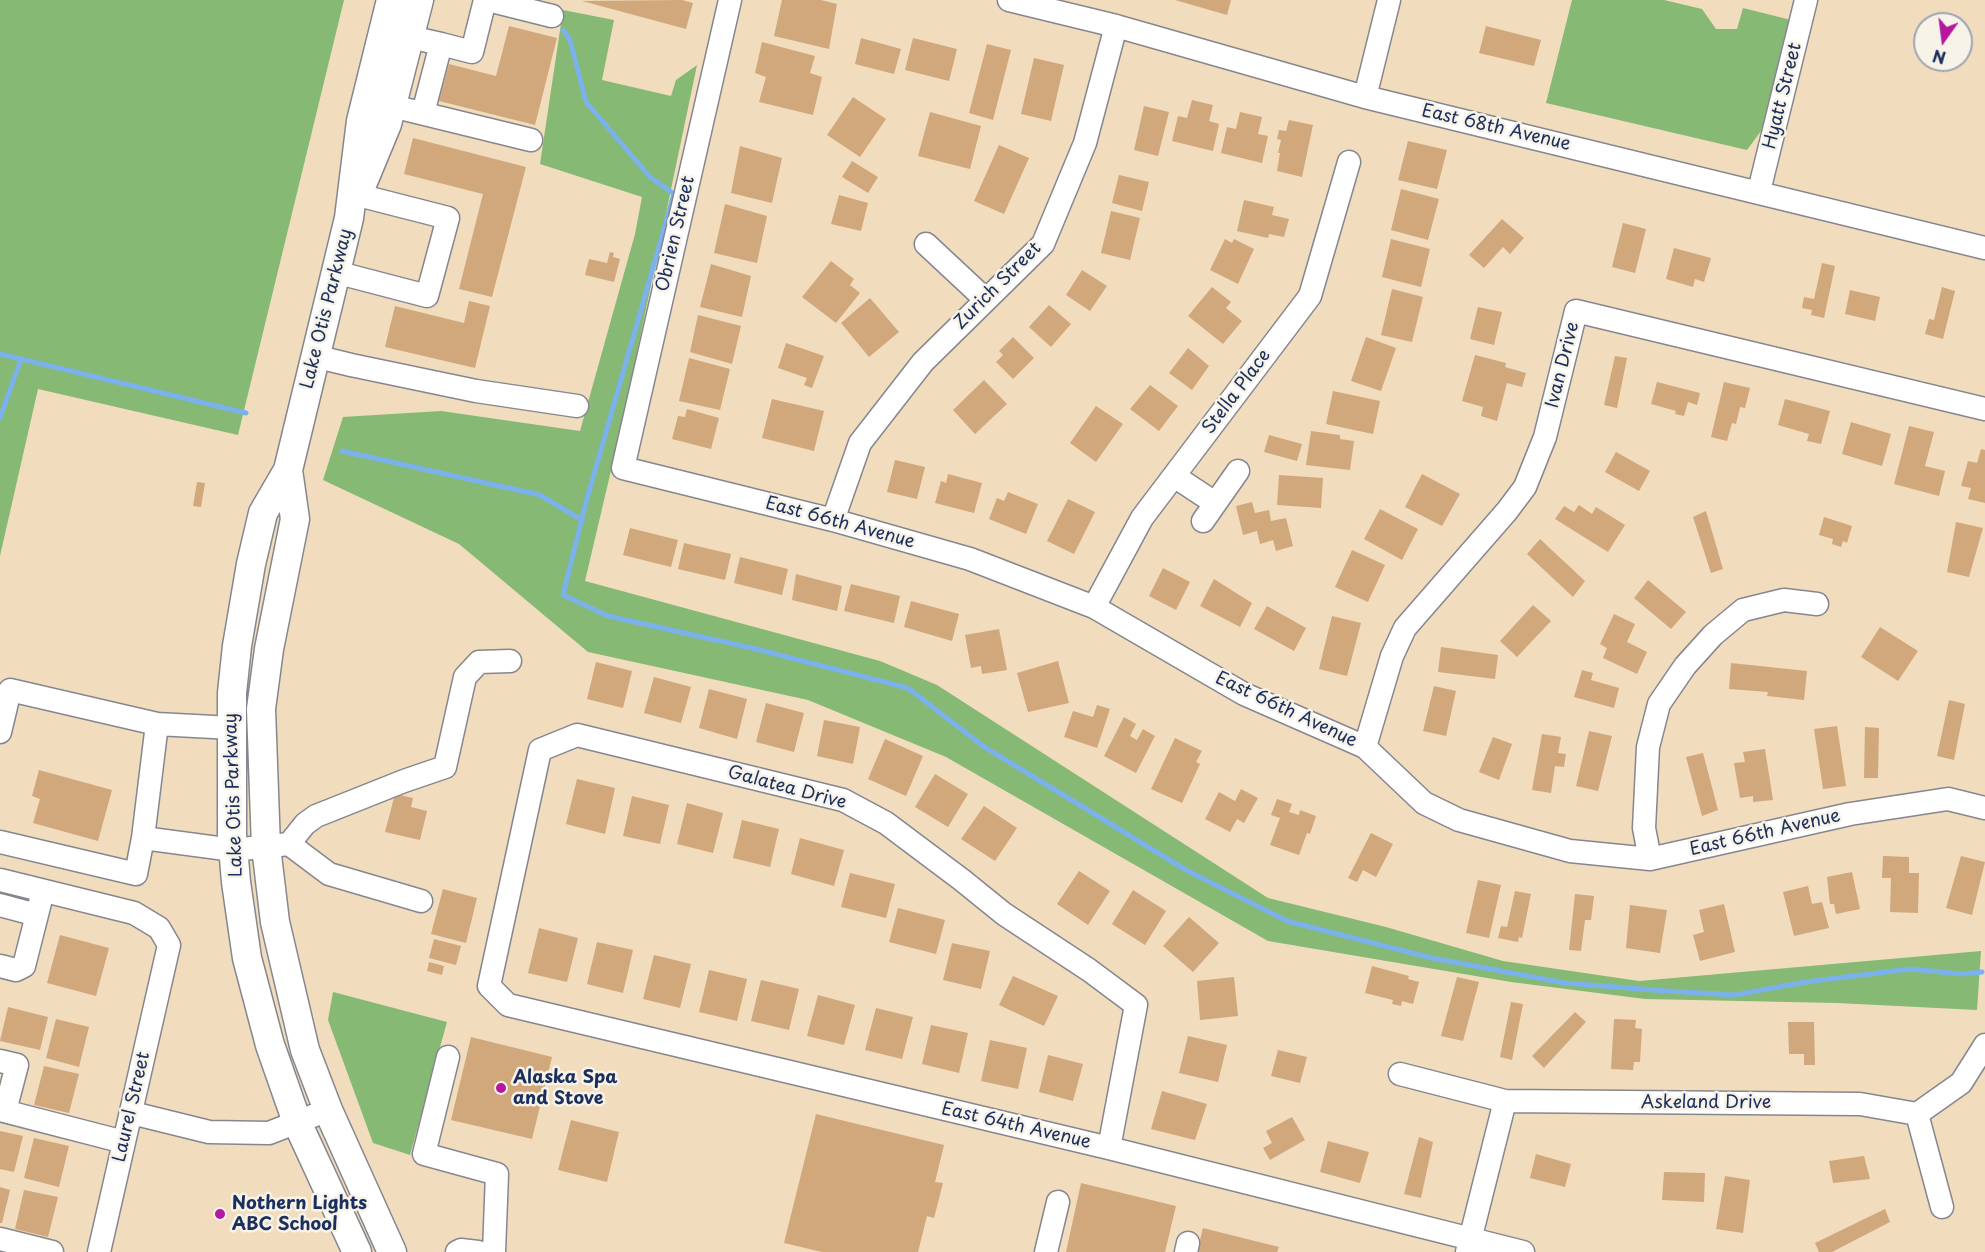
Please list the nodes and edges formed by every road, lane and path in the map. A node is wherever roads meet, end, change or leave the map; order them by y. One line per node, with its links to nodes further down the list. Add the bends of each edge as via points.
1 (391, 0): 18 (main road, Lake Otis Parkway, via 361,121)
2 (419, 0): 10 (main road, Lake Otis Parkway)
3 (486, 0): 8 (street); 11 (street, via 472,52)
4 (730, 0): 26 (street, Obrien Street)
5 (1009, 0): 9 (street, East 68th Avenue)
6 (1389, 0): 12 (street)
7 (1806, 0): 17 (street, Hyatt Street)
8 (552, 16)
9 (1116, 26): 12 (street, East 68th Avenue); 22 (street, Zurich Street, via 1085,143 1043,243)
10 (410, 37): 11 (street); 13 (main road, Lake Otis Parkway)
11 (441, 44): 14 (street)
12 (1365, 97): 17 (street, East 68th Avenue)
13 (392, 106): 14 (street); 18 (main road, Lake Otis Parkway)
14 (423, 114): 15 (street)
15 (531, 140)
16 (1348, 162): 29 (street, Stella Place, via 1310,296)
17 (1759, 191): 20 (street, East 68th Avenue)
18 (354, 206): 21 (main road, Lake Otis Parkway); 21 (street, via 448,218 427,296)
19 (926, 244): 22 (street)
20 (1985, 248)
21 (335, 272): 23 (main road, Lake Otis Parkway)
22 (986, 300): 30 (street, Zurich Street, via 923,362 860,443)
23 (314, 356): 24 (street, via 476,391); 27 (main road, Lake Otis Parkway)
24 (577, 406)
25 (1985, 409): 39 (street, Ivan Drive, via 1576,311 1545,437 1526,487 1405,627 1392,656)
26 (623, 468): 30 (street, East 66th Avenue)
27 (288, 470): 31 (main road, Lake Otis Parkway, via 263,513); 35 (main road, Lake Otis Parkway, via 295,519)
28 (1238, 471): 29 (street, via 1209,512)
29 (1174, 476): 33 (street, Stella Place, via 1142,518)
30 (833, 520): 33 (street, East 66th Avenue, via 970,559)
31 (251, 564): 35 (main road, via 260,580 250,644); 37 (main road, Lake Otis Parkway, via 237,646)
32 (1817, 604): 45 (street, via 1784,600 1743,610 1685,666 1659,704 1648,747 1644,828)
33 (1094, 607): 39 (street, East 66th Avenue, via 1244,694)
34 (510, 661): 43 (street, via 479,662 465,677 445,768 316,816)
35 (267, 668): 43 (main road, Lake Otis Parkway, via 261,709)
36 (157, 724): 37 (street); 38 (street, via 9,690); 41 (street)
37 (232, 728): 44 (main road, Lake Otis Parkway)
38 (0, 732)
39 (1365, 747): 45 (street, East 66th Avenue, via 1424,803 1459,820 1570,851)
40 (1985, 808): 45 (street, East 66th Avenue, via 1948,799 1850,814)
41 (142, 838): 42 (street, via 136,874); 44 (street)
42 (0, 842)
43 (277, 846): 44 (street); 48 (street, via 329,874); 58 (main road, Lake Otis Parkway, via 279,949 305,1050)
44 (233, 850): 62 (main road, Lake Otis Parkway, via 247,958 270,1045)
45 (1650, 859)
46 (0, 880): 47 (street)
47 (43, 891): 50 (street); 60 (street, Laurel Street, via 134,913 159,928 169,945)
48 (421, 901)
49 (0, 905): 50 (street)
50 (37, 915): 51 (street, via 24,966 16,970)
51 (0, 966)
52 (508, 1005): 64 (street, East 64th Avenue); 64 (street, Galatea Drive, via 489,986 540,750 577,735 843,800 886,824 1004,914 1136,1005)
53 (1985, 1045): 61 (street, via 1961,1083)
54 (448, 1057): 77 (street, via 424,1154 497,1174)
55 (0, 1061): 59 (street, via 16,1065)
56 (1400, 1074): 57 (street, Askeland Drive)
57 (1505, 1101): 61 (street, Askeland Drive, via 1860,1104); 69 (street)
58 (328, 1110): 62 (street); 74 (main road, Lake Otis Parkway)
59 (2, 1111): 63 (street)
60 (132, 1113): 62 (street, via 209,1132 269,1133); 63 (street, Laurel Street)
61 (1917, 1114): 66 (street)
62 (297, 1122): 67 (main road, Lake Otis Parkway)
63 (124, 1142): 71 (street, Laurel Street)
64 (1109, 1148): 69 (street, East 64th Avenue)
65 (1058, 1202): 78 (street)
66 (1942, 1208)
67 (340, 1215): 72 (main road, Lake Otis Parkway); 73 (main road)
68 (0, 1239): 70 (street)
69 (1468, 1245): 79 (street, East 64th Avenue)
70 (52, 1252)
71 (99, 1252)
72 (357, 1252)
73 (371, 1252)
74 (392, 1252)
75 (457, 1252): 76 (street)
76 (478, 1252)
77 (494, 1252)
78 (1046, 1252)
79 (1523, 1252)

